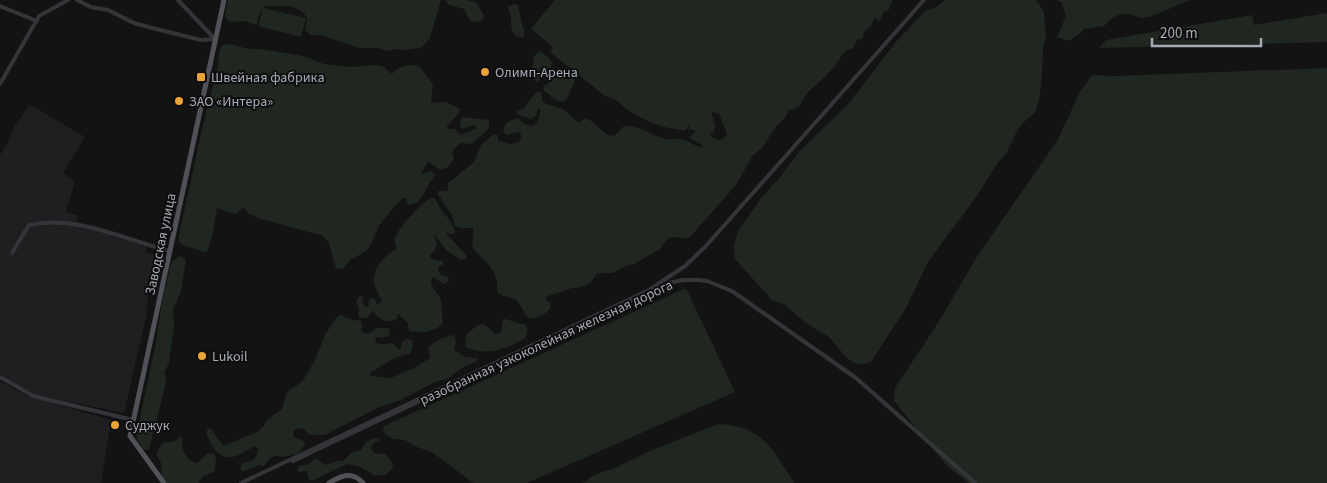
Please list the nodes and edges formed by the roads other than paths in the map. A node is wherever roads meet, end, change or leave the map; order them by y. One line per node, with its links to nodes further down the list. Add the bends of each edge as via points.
1 (68, 0): 7 (street)
2 (77, 0): 8 (street, via 141,24 201,40)
3 (178, 0): 8 (street)
4 (224, 0): 8 (main road, Заводская улица)
5 (924, 0): 15 (street, via 705,247 679,271 649,290)
6 (0, 6): 7 (street)
7 (37, 20): 9 (street)
8 (216, 39): 10 (main road, Заводская улица)
9 (0, 84)
10 (170, 251): 11 (street, via 87,227 44,221 28,225); 13 (main road, Заводская улица)
11 (12, 254)
12 (0, 377): 13 (street, via 33,396)
13 (133, 420): 17 (main road, Заводская улица, via 130,436)
14 (354, 432): 15 (street, разобранная узкоколейная железная дорога); 16 (street, разобранная узкоколейная железная дорога); 21 (street, разобранная узкоколейная железная дорога, via 669,283 699,280 732,291 836,362)
15 (318, 446): 18 (street)
16 (293, 461)
17 (164, 483)
18 (241, 483)
19 (329, 483): 20 (main road, via 345,475 356,477)
20 (363, 483)
21 (975, 483)

